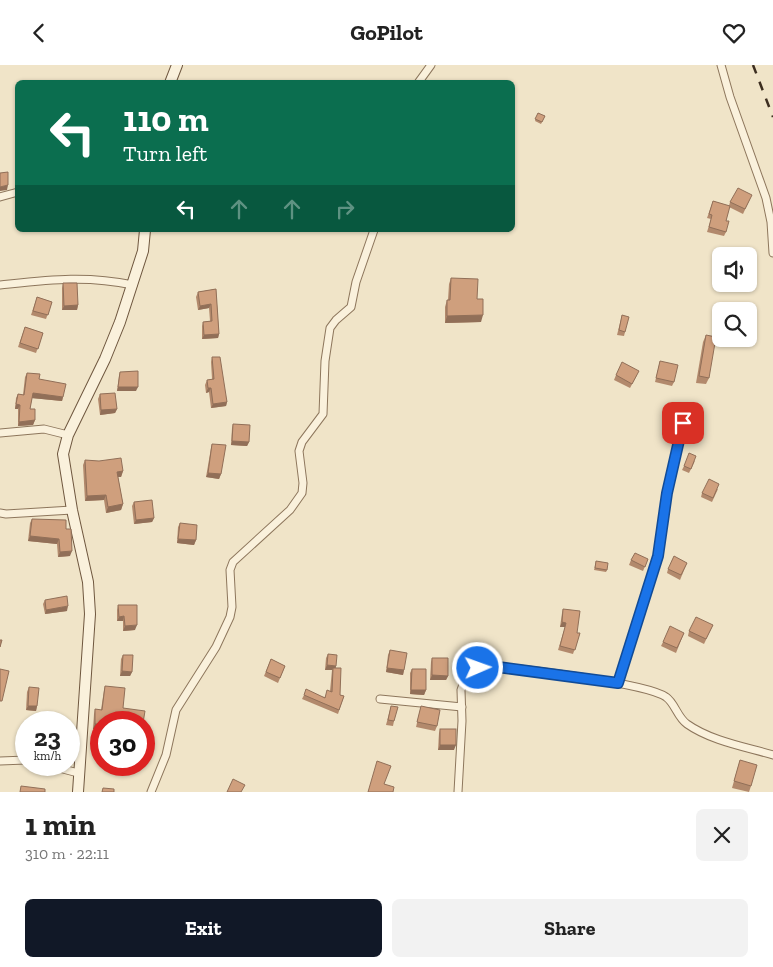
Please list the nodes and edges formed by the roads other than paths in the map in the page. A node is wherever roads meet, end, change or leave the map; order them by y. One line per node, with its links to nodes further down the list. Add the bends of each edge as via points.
1 (177, 65): 4 (street)
2 (431, 65): 5 (street)
3 (721, 65): 10 (street, via 766,198)
4 (171, 80)
5 (420, 80)
6 (15, 193): 7 (street)
7 (0, 197)
8 (145, 232): 12 (street, via 144,251)
9 (373, 232): 27 (street, via 356,282 352,307 330,328 323,414 300,447 302,493 290,510 233,562 230,570 230,617 216,647 176,710 166,755)
10 (773, 253)
11 (0, 285): 12 (street, via 70,278 103,279)
12 (133, 285): 15 (street, via 105,359)
13 (683, 423): 18 (street, via 667,493 658,556)
14 (0, 433): 15 (street, via 44,429)
15 (68, 435): 16 (street, via 63,454)
16 (72, 510): 17 (street); 21 (street, via 88,582 90,614)
17 (0, 513)
18 (618, 683): 20 (street, via 478,668 466,679 461,690); 22 (street, via 666,697 686,723 702,732)
19 (380, 699): 20 (street)
20 (462, 707): 28 (street)
21 (80, 746)
22 (773, 755)
23 (0, 761): 24 (street)
24 (15, 761)
25 (78, 776): 26 (street)
26 (78, 792)
27 (151, 792)
28 (458, 792)

